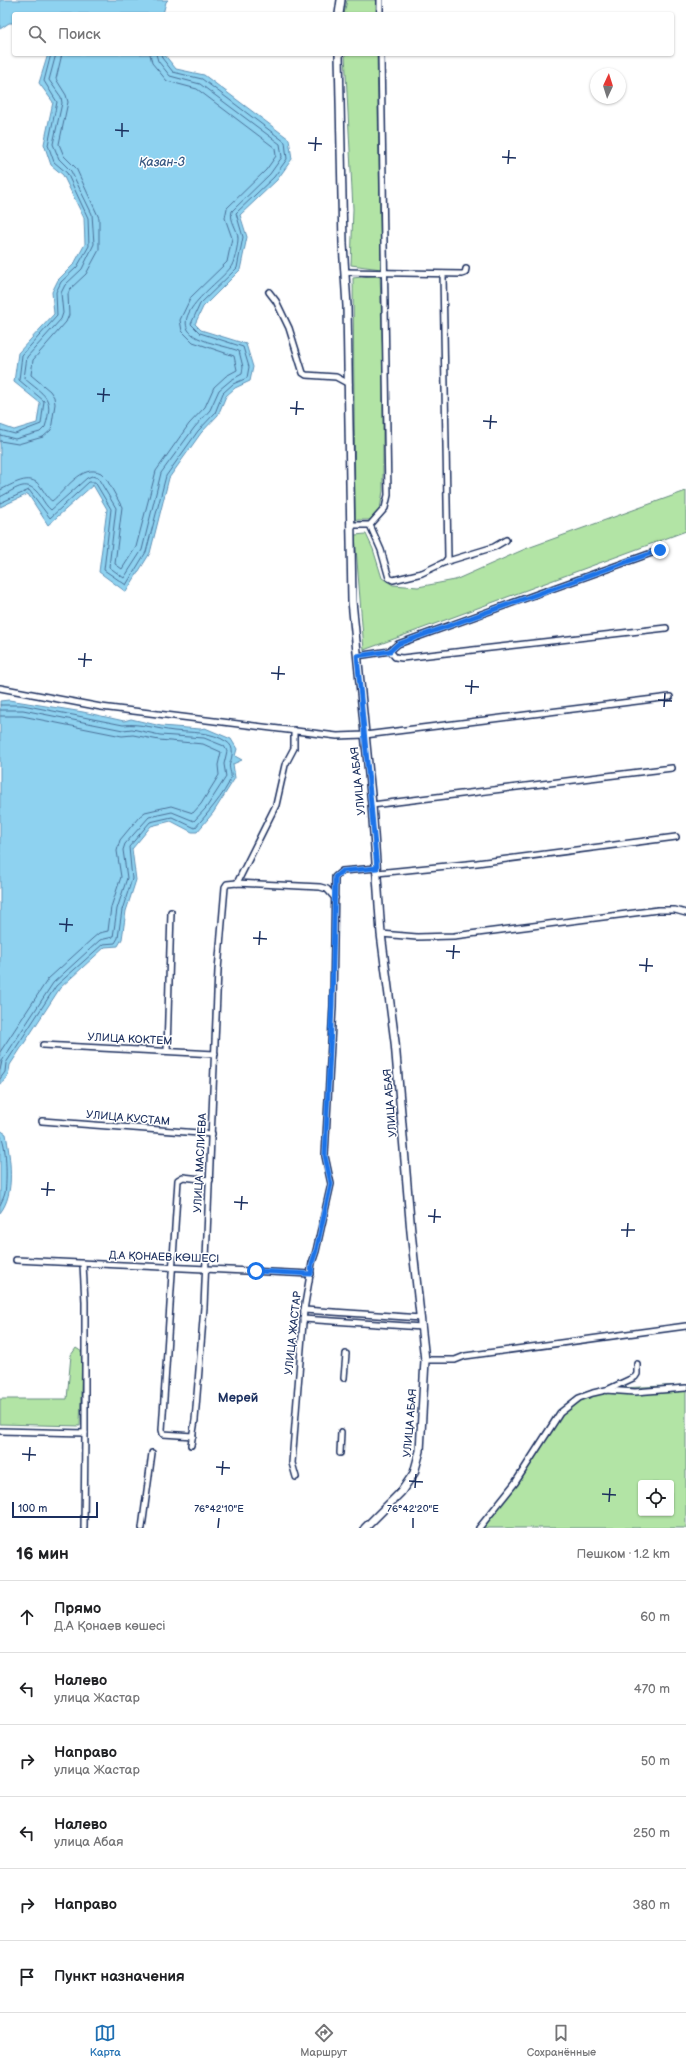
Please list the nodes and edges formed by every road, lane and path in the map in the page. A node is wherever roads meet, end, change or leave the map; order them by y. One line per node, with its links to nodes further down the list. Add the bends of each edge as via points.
1 (341, 0): 3 (main road)
2 (380, 0): 4 (street)
3 (339, 12)
4 (380, 12)
5 (339, 56): 8 (main road, УЛИЦА АБАЯ)
6 (381, 56): 9 (street)
7 (466, 269): 10 (street, via 462,274)
8 (345, 272): 9 (street); 12 (main road, УЛИЦА АБАЯ)
9 (385, 273): 10 (street); 14 (street, via 388,495 385,508)
10 (443, 274): 17 (street, via 448,558)
11 (269, 292): 12 (street, via 289,328 303,373 336,377)
12 (349, 384): 13 (main road, УЛИЦА АБАЯ)
13 (350, 525): 14 (street); 20 (main road, УЛИЦА АБАЯ, via 352,601)
14 (370, 525): 17 (street, via 389,578 393,580 422,573)
15 (506, 540): 17 (street, via 494,547)
16 (660, 550): 19 (street, via 398,644)
17 (445, 562)
18 (666, 628): 19 (street, via 402,658 395,657)
19 (390, 651): 20 (street)
20 (357, 656): 24 (main road, УЛИЦА АБАЯ)
21 (0, 688): 23 (street, via 108,708)
22 (670, 697): 24 (street)
23 (294, 730): 24 (street, via 337,736); 29 (street, via 294,748 285,765 276,805)
24 (365, 735): 26 (main road, УЛИЦА АБАЯ)
25 (672, 768): 26 (street)
26 (372, 805): 28 (main road, УЛИЦА АБАЯ)
27 (676, 837): 28 (street, via 477,863)
28 (377, 870): 30 (street, УЛИЦА ЖАСТАР, via 338,873 335,877); 33 (main road, УЛИЦА АБАЯ)
29 (237, 883): 30 (street, via 320,887 327,889); 36 (street, УЛИЦА МАСЛИЕВА, via 227,884 224,892)
30 (336, 898): 44 (street, УЛИЦА ЖАСТАР, via 325,1156 331,1184)
31 (171, 912): 35 (street)
32 (686, 913): 33 (street, via 658,910 454,936 417,937)
33 (381, 934): 46 (main road, УЛИЦА АБАЯ, via 395,1042)
34 (43, 1045): 35 (street, УЛИЦА КОКТЕМ)
35 (167, 1051): 36 (street, УЛИЦА КОКТЕМ)
36 (215, 1054): 38 (street, УЛИЦА МАСЛИЕВА)
37 (42, 1121): 38 (street, УЛИЦА КУСТАМ)
38 (212, 1134): 39 (street, УЛИЦА МАСЛИЕВА)
39 (210, 1180): 42 (street, via 178,1180); 43 (street, УЛИЦА МАСЛИЕВА)
40 (16, 1260): 41 (street, Д.А ҚОНАЕВ КӨШЕСІ)
41 (83, 1264): 42 (street, Д.А ҚОНАЕВ КӨШЕСІ); 58 (street)
42 (173, 1268): 43 (street, Д.А ҚОНАЕВ КӨШЕСІ); 59 (street, via 162,1430 163,1434)
43 (206, 1270): 44 (street, Д.А ҚОНАЕВ КӨШЕСІ); 59 (street, УЛИЦА МАСЛИЕВА)
44 (311, 1274): 45 (street, УЛИЦА ЖАСТАР)
45 (304, 1310): 46 (street); 47 (street, УЛИЦА ЖАСТАР)
46 (421, 1318): 49 (main road, УЛИЦА АБАЯ)
47 (303, 1320): 49 (street); 63 (street, УЛИЦА ЖАСТАР, via 292,1463)
48 (686, 1326): 51 (street, via 465,1356 455,1360)
49 (422, 1327): 51 (main road, УЛИЦА АБАЯ)
50 (346, 1354): 53 (street)
51 (425, 1360): 66 (main road, УЛИЦА АБАЯ, via 420,1451 414,1473 401,1492)
52 (637, 1364): 55 (street, via 635,1377)
53 (344, 1378)
54 (686, 1388): 55 (street, via 635,1392)
55 (606, 1390): 67 (street, via 579,1398 560,1413 515,1483)
56 (0, 1431): 58 (street)
57 (341, 1432): 62 (street)
58 (86, 1433): 64 (street)
59 (193, 1436): 60 (street, УЛИЦА МАСЛИЕВА)
60 (191, 1445)
61 (152, 1453): 65 (street)
62 (340, 1453)
63 (296, 1477)
64 (84, 1528)
65 (142, 1528)
66 (365, 1528)
67 (479, 1528)

